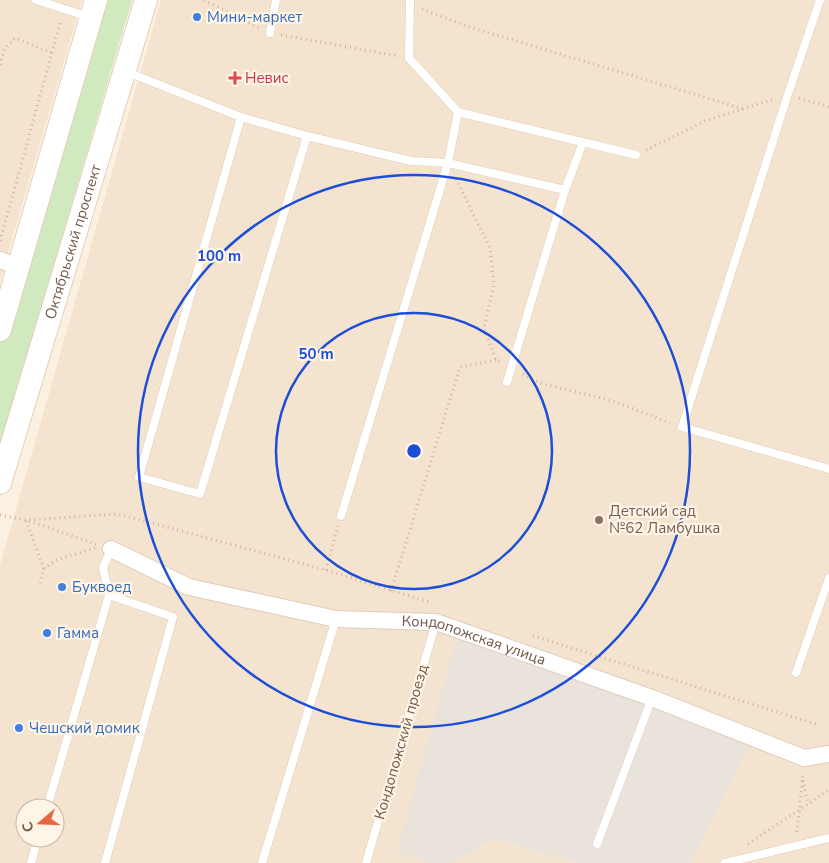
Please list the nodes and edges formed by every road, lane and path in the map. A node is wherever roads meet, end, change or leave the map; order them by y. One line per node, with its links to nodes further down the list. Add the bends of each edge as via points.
1 (36, 0): 7 (lane)
2 (146, 0): 13 (main road, Октябрьский проспект)
3 (204, 0): 9 (path)
4 (276, 0): 9 (lane)
5 (820, 0): 14 (lane)
6 (409, 2): 11 (lane); 16 (path, via 469,27)
7 (64, 9): 8 (lane); 10 (path)
8 (93, 9): 25 (main road)
9 (270, 33): 11 (path)
10 (52, 53): 12 (path, via 15,38 4,50); 24 (path)
11 (409, 58): 17 (lane)
12 (0, 65)
13 (125, 71): 18 (lane); 30 (main road, Октябрьский проспект)
14 (788, 94): 15 (path); 16 (path); 29 (lane, via 682,428)
15 (829, 107)
16 (744, 109): 21 (path, via 705,121)
17 (458, 112): 20 (lane); 22 (lane)
18 (241, 117): 19 (lane); 19 (lane, via 139,477 200,494)
19 (307, 136): 22 (lane, via 410,161)
20 (583, 142): 21 (lane); 23 (lane)
21 (636, 155)
22 (448, 163): 23 (lane); 31 (lane)
23 (565, 190): 28 (lane)
24 (0, 241)
25 (9, 264): 26 (main road)
26 (0, 330)
27 (496, 360): 37 (path, via 460,367)
28 (507, 382)
29 (829, 470)
30 (0, 483)
31 (340, 516): 34 (path)
32 (111, 549): 38 (lane, via 103,568); 39 (street, Кондопожская улица, via 189,587)
33 (44, 569): 33 (path, via 26,520 103,546 56,560); 36 (path)
34 (326, 570)
35 (829, 578): 41 (lane)
36 (40, 584)
37 (391, 591)
38 (108, 595): 47 (lane); 56 (lane, via 173,617)
39 (336, 618): 40 (street, Кондопожская улица); 57 (lane)
40 (436, 622): 42 (street, Кондопожская улица); 58 (lane, Кондопожский проезд)
41 (796, 674)
42 (652, 698): 44 (street, Кондопожская улица); 51 (lane)
43 (829, 754): 44 (street)
44 (804, 758): 45 (path)
45 (802, 776): 48 (path); 49 (path)
46 (829, 790): 48 (path)
47 (50, 798)
48 (808, 804): 49 (path)
49 (799, 810): 52 (path); 53 (path)
50 (829, 838): 53 (lane)
51 (597, 844)
52 (742, 847)
53 (796, 847): 59 (lane)
54 (35, 848): 55 (lane)
55 (31, 863)
56 (105, 863)
57 (262, 863)
58 (366, 863)
59 (725, 863)

